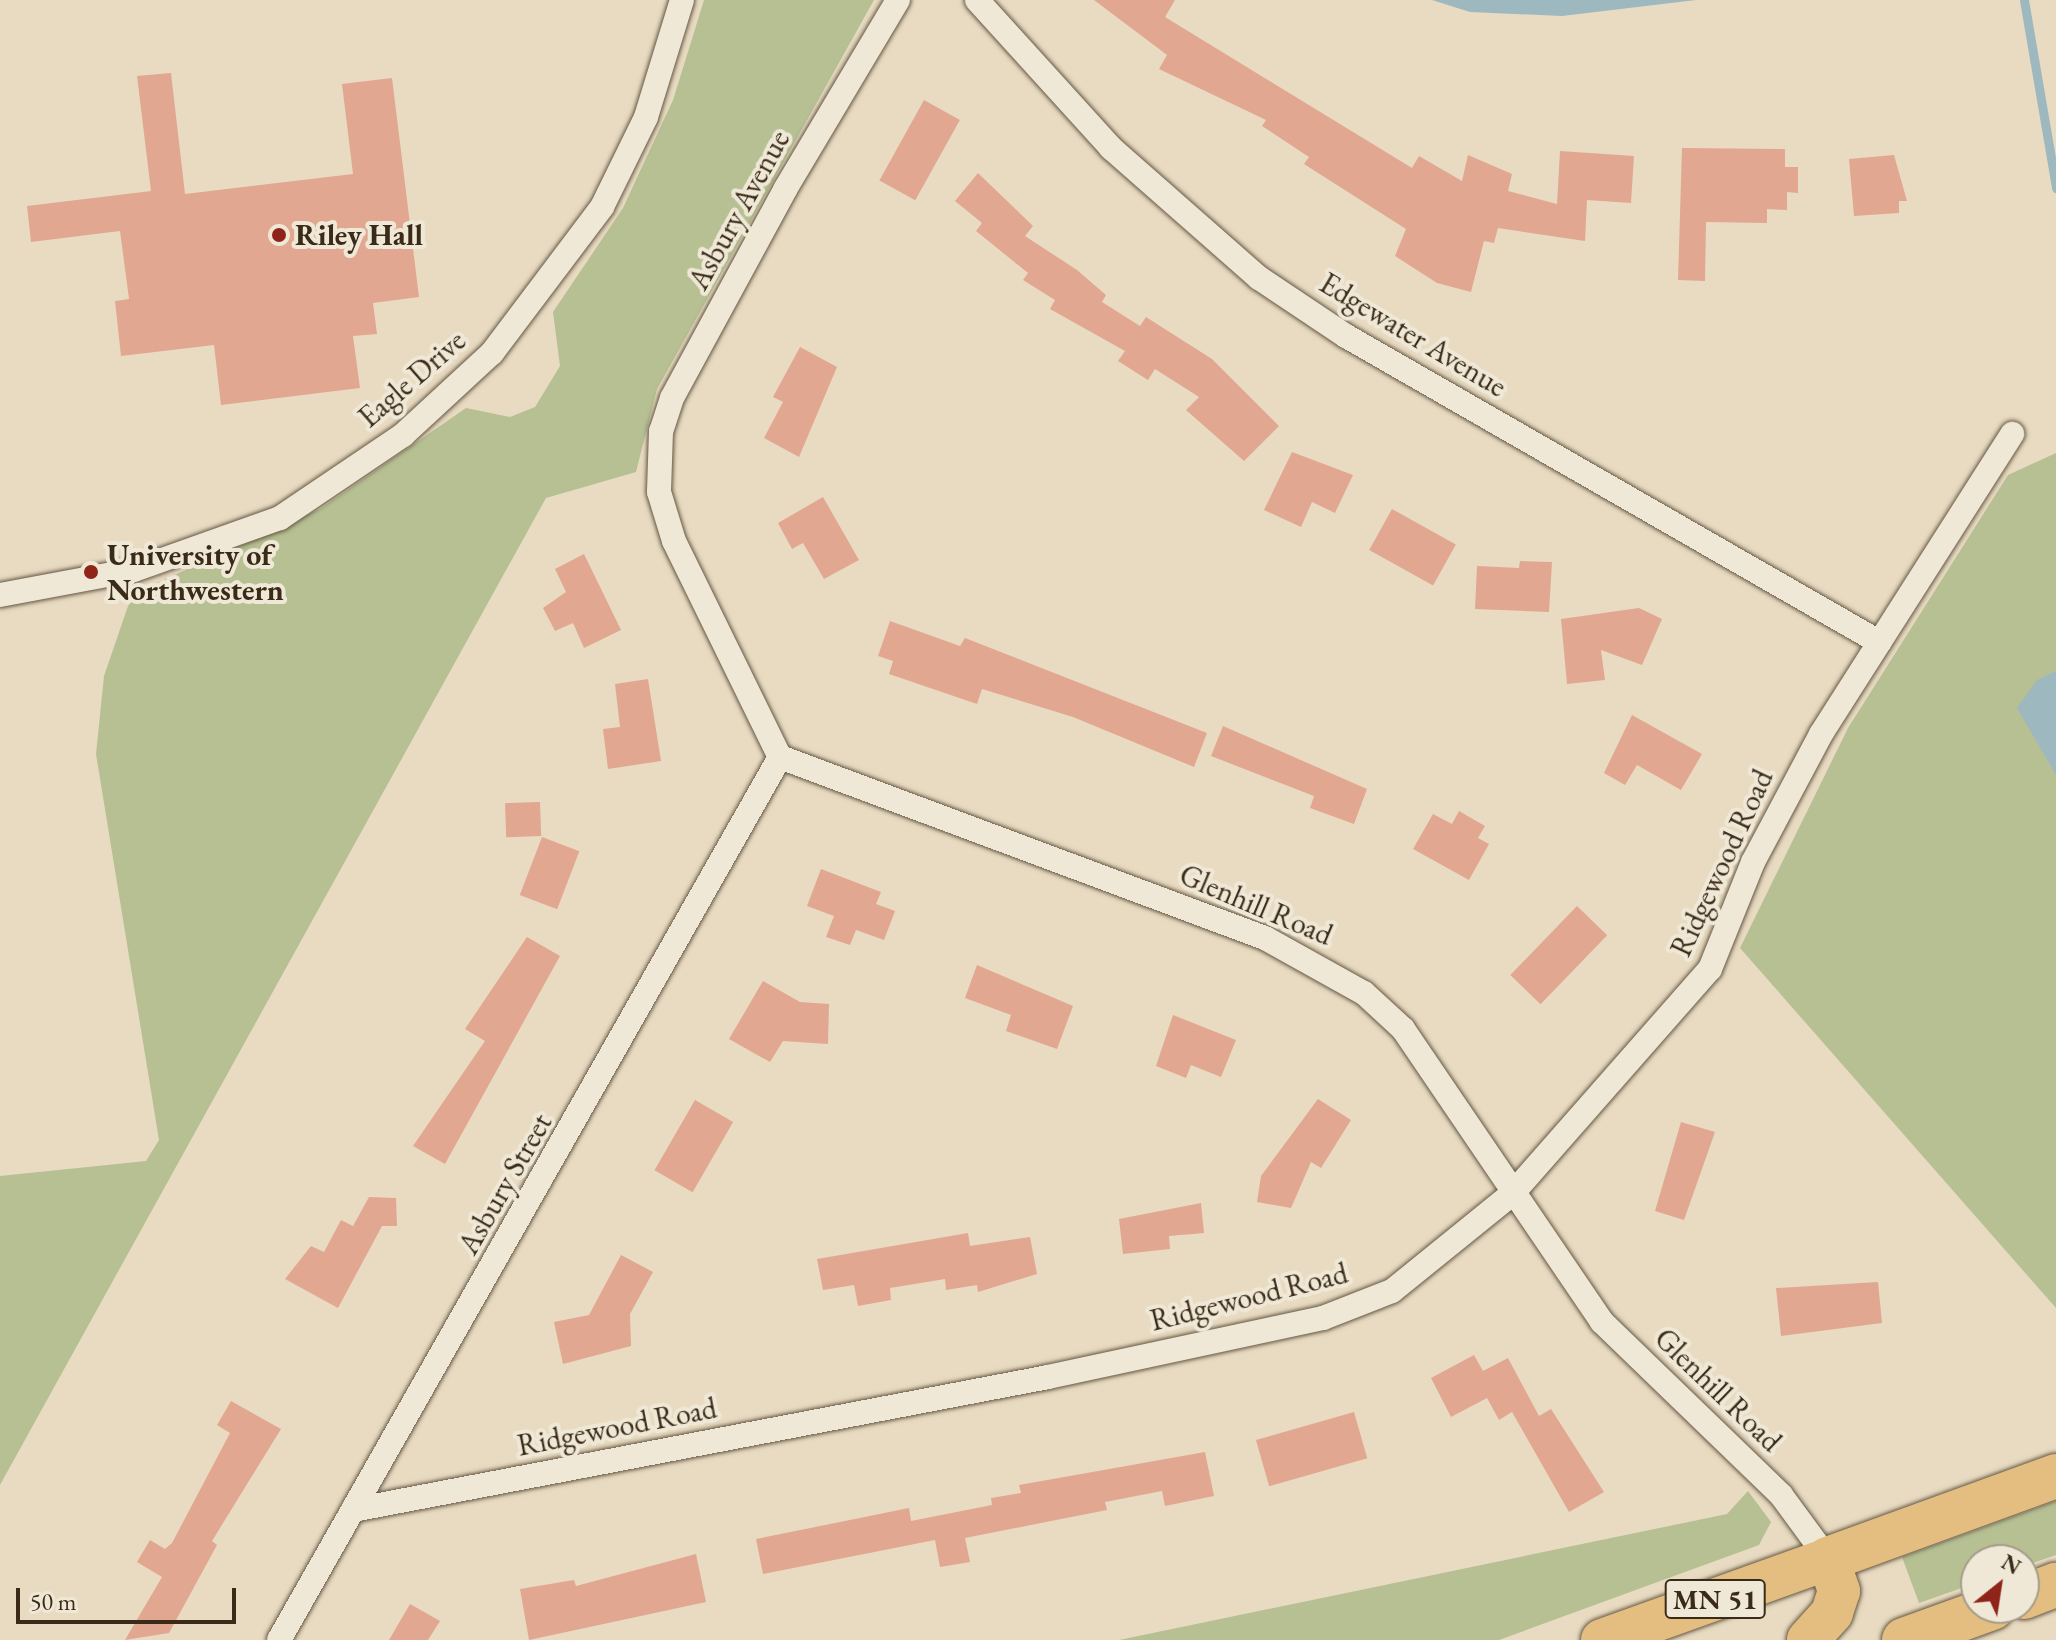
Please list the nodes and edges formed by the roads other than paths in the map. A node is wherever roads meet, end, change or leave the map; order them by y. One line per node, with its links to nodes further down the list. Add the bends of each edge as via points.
1 (682, 0): 5 (street, Eagle Drive, via 646,117 602,207 492,353 403,435 280,518 134,570)
2 (898, 0): 7 (street, Asbury Avenue, via 672,398 659,459 674,541)
3 (977, 0): 6 (street, Edgewater Avenue, via 1111,148 1259,278)
4 (2012, 434): 6 (street, Ridgewood Road)
5 (0, 595)
6 (1879, 642): 8 (street, Ridgewood Road, via 1753,862 1710,969)
7 (780, 757): 8 (street, Glenhill Road, via 1315,962 1403,1029); 10 (street, Asbury Street)
8 (1513, 1193): 10 (street, Ridgewood Road, via 1392,1291 1323,1318); 11 (street, Glenhill Road, via 1602,1322 1781,1495)
9 (2056, 1476): 11 (highway, MN 51)
10 (353, 1510): 13 (street, Asbury Street)
11 (1828, 1559): 14 (highway, MN 51); 15 (highway, via 1839,1591 1832,1613)
12 (1960, 1620): 16 (highway)
13 (279, 1640)
14 (1602, 1640)
15 (1808, 1640)
16 (1904, 1640)

